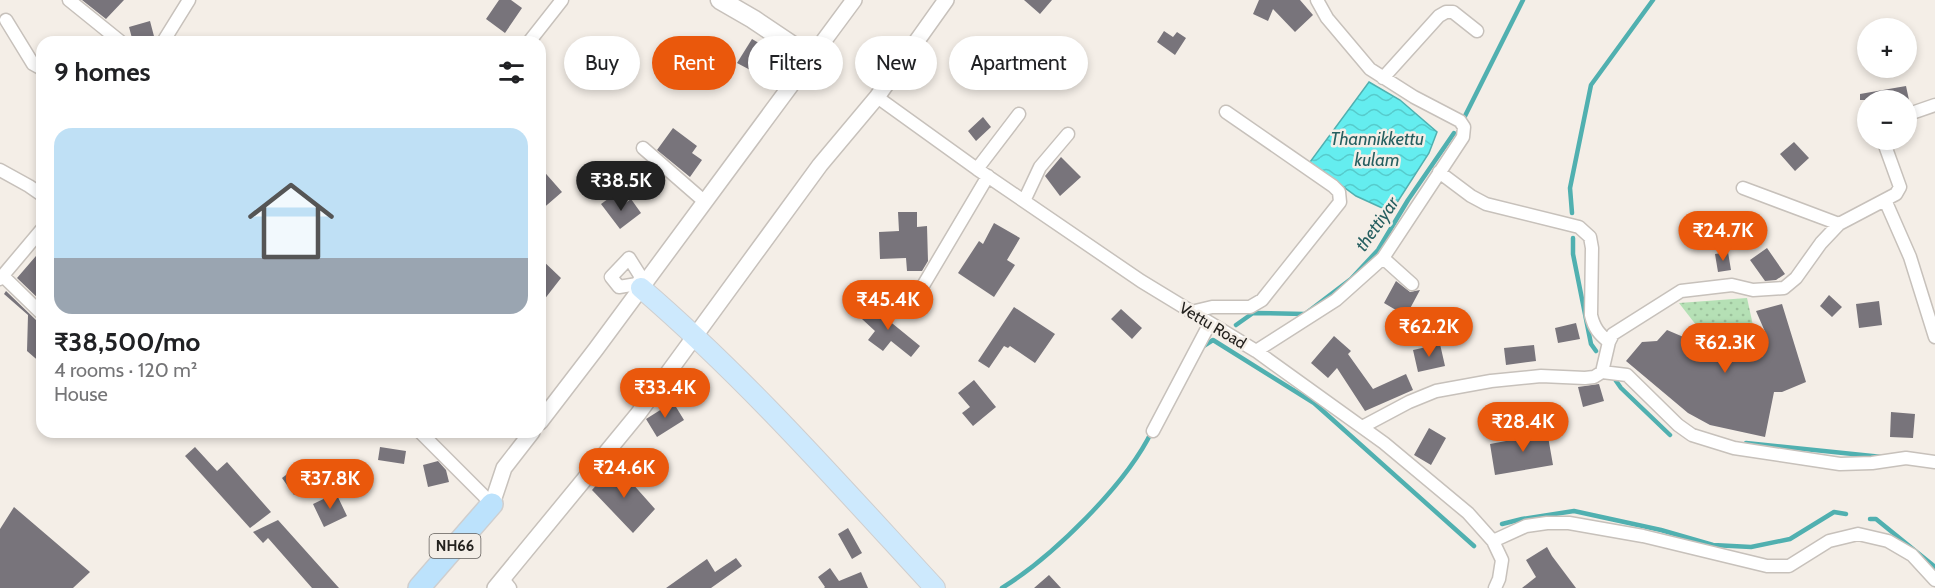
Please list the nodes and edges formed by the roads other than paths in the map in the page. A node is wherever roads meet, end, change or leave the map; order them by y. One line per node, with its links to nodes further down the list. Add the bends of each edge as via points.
1 (69, 0): 10 (street)
2 (189, 0): 11 (street)
3 (562, 0): 12 (street)
4 (720, 0): 13 (main road)
5 (854, 0): 14 (street)
6 (946, 0): 18 (street)
7 (1317, 0): 16 (street, via 1327,18 1370,69)
8 (6, 20): 15 (street)
9 (1477, 31): 16 (street, via 1453,12 1446,12)
10 (114, 36)
11 (167, 36)
12 (534, 36)
13 (778, 36)
14 (827, 36)
15 (36, 66)
16 (1383, 78): 27 (street, via 1460,121 1464,127 1463,137)
17 (787, 90): 32 (street)
18 (877, 97): 28 (street, Vettu Road); 44 (street, via 820,165)
19 (1935, 105): 20 (street)
20 (1917, 111)
21 (1226, 112): 42 (street, via 1333,186 1339,192 1340,202 1262,300 1250,307 1212,307)
22 (1019, 114): 28 (street)
23 (1068, 134): 33 (street, via 1040,167)
24 (643, 148): 32 (street)
25 (1886, 150): 31 (street, via 1900,187)
26 (0, 170): 30 (street)
27 (1439, 172): 36 (street); 46 (street, via 1486,204 1579,227 1590,237 1591,315 1593,326)
28 (983, 173): 33 (street, Vettu Road); 38 (street)
29 (1743, 188): 34 (street)
30 (36, 191)
31 (1885, 200): 34 (street); 45 (street, via 1910,257)
32 (705, 201): 40 (street)
33 (1024, 201): 42 (street, Vettu Road)
34 (1839, 224): 46 (street, via 1784,288 1754,290 1732,285 1681,291 1613,334)
35 (36, 236): 37 (street)
36 (1383, 258): 39 (street); 47 (street, via 1336,300)
37 (1, 277): 41 (street)
38 (924, 284)
39 (1412, 284)
40 (639, 286): 44 (main road); 49 (street)
41 (36, 309)
42 (1191, 312): 43 (street, Vettu Road)
43 (1210, 323): 47 (street, Vettu Road); 51 (street)
44 (695, 334): 58 (street, via 638,414); 60 (main road, via 771,409)
45 (1935, 337)
46 (1609, 342): 48 (street)
47 (1256, 351): 50 (street, Vettu Road)
48 (1602, 372): 50 (street, via 1585,378 1542,376 1491,381 1436,392); 54 (street, via 1627,375 1692,435 1734,448 1840,464 1906,458)
49 (546, 414)
50 (1362, 427): 56 (street, Vettu Road, via 1468,513)
51 (1153, 431)
52 (426, 438): 55 (street)
53 (527, 438): 55 (street, via 504,468)
54 (1935, 462)
55 (492, 504): 59 (highway, NH66)
56 (1493, 541): 57 (street, via 1526,526 1569,523 1644,536 1767,566 1789,566 1829,541 1858,534 1888,542 1912,555); 61 (street, Vettu Road, via 1502,560)
57 (1935, 580)
58 (503, 585)
59 (419, 588)
60 (935, 588)
61 (1495, 588)

